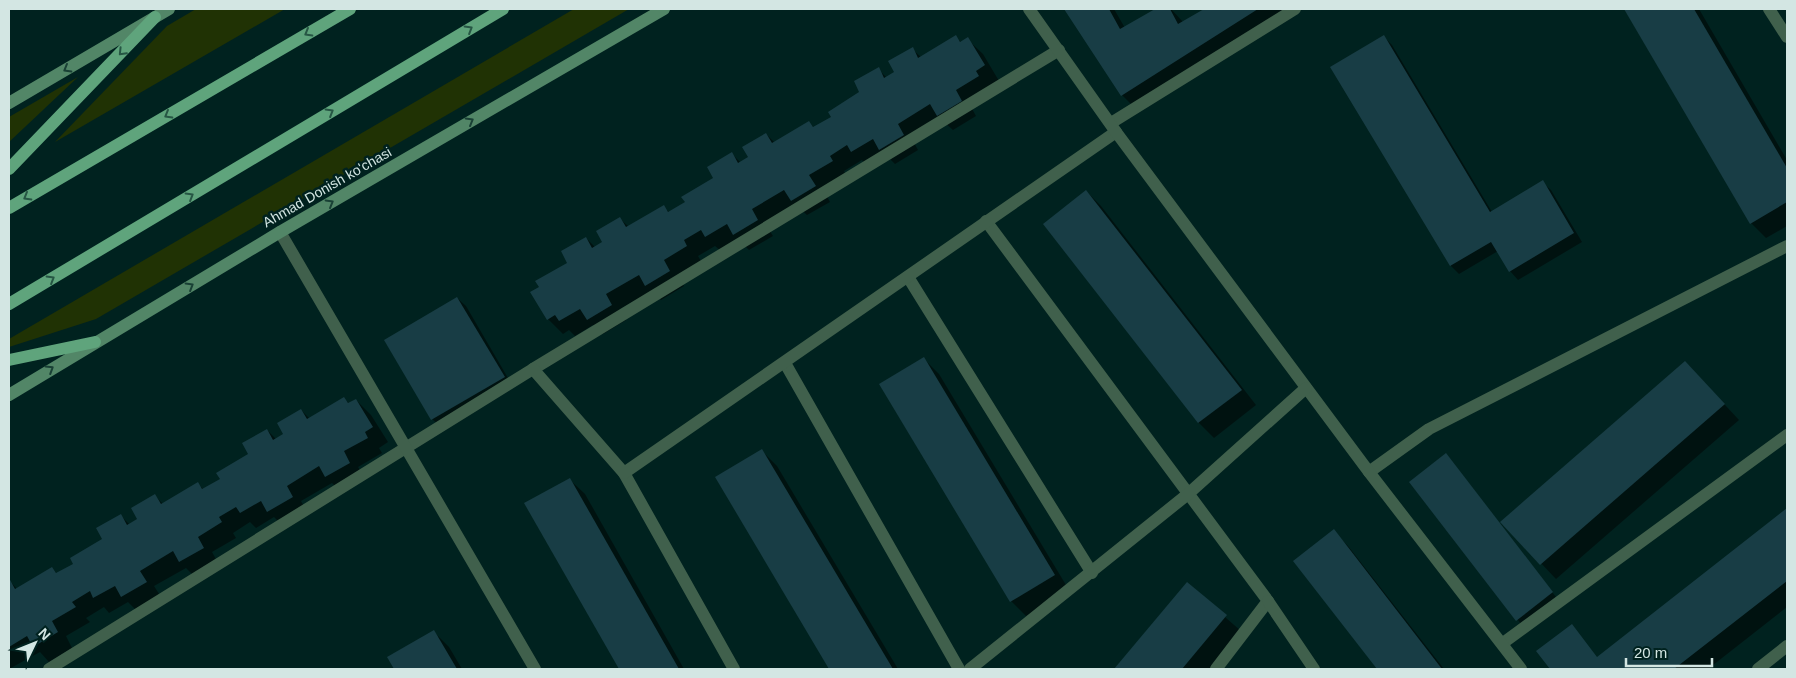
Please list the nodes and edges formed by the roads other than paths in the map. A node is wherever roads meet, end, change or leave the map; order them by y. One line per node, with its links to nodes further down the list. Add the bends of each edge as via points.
1 (169, 9): 8 (street)
2 (350, 9): 14 (main road, one-way to 14)
3 (503, 9): 19 (main road, one-way to 3)
4 (664, 9): 16 (street, Ahmad Donish ko'chasi, one-way to 4)
5 (1029, 9): 10 (street)
6 (1295, 9): 12 (street)
7 (1769, 9): 9 (street)
8 (155, 17): 11 (street, one-way to 11); 13 (main road, one-way to 13)
9 (1787, 37)
10 (1059, 50): 12 (street); 23 (street)
11 (9, 103)
12 (1113, 127): 15 (street); 24 (street)
13 (9, 169)
14 (9, 208)
15 (986, 221): 18 (street); 30 (street)
16 (280, 232): 20 (street, Ahmad Donish ko'chasi, one-way to 16); 27 (street)
17 (1787, 246): 28 (street, via 1429,429)
18 (908, 277): 22 (street); 31 (street)
19 (9, 304)
20 (95, 342): 21 (main road); 25 (street, Ahmad Donish ko'chasi, one-way to 20)
21 (9, 360)
22 (785, 363): 29 (street); 38 (street)
23 (533, 369): 27 (street); 29 (street)
24 (1306, 388): 28 (street); 30 (street)
25 (9, 395)
26 (1787, 435): 33 (street)
27 (406, 446): 35 (street); 36 (street)
28 (1369, 472): 33 (street)
29 (624, 473): 37 (street)
30 (1188, 494): 31 (street); 32 (street)
31 (1092, 573): 39 (street)
32 (1268, 601): 40 (street); 41 (street)
33 (1503, 643): 42 (street)
34 (1787, 646): 43 (street)
35 (49, 669)
36 (535, 669)
37 (734, 669)
38 (959, 669)
39 (970, 669)
40 (1216, 669)
41 (1314, 669)
42 (1521, 669)
43 (1758, 669)

